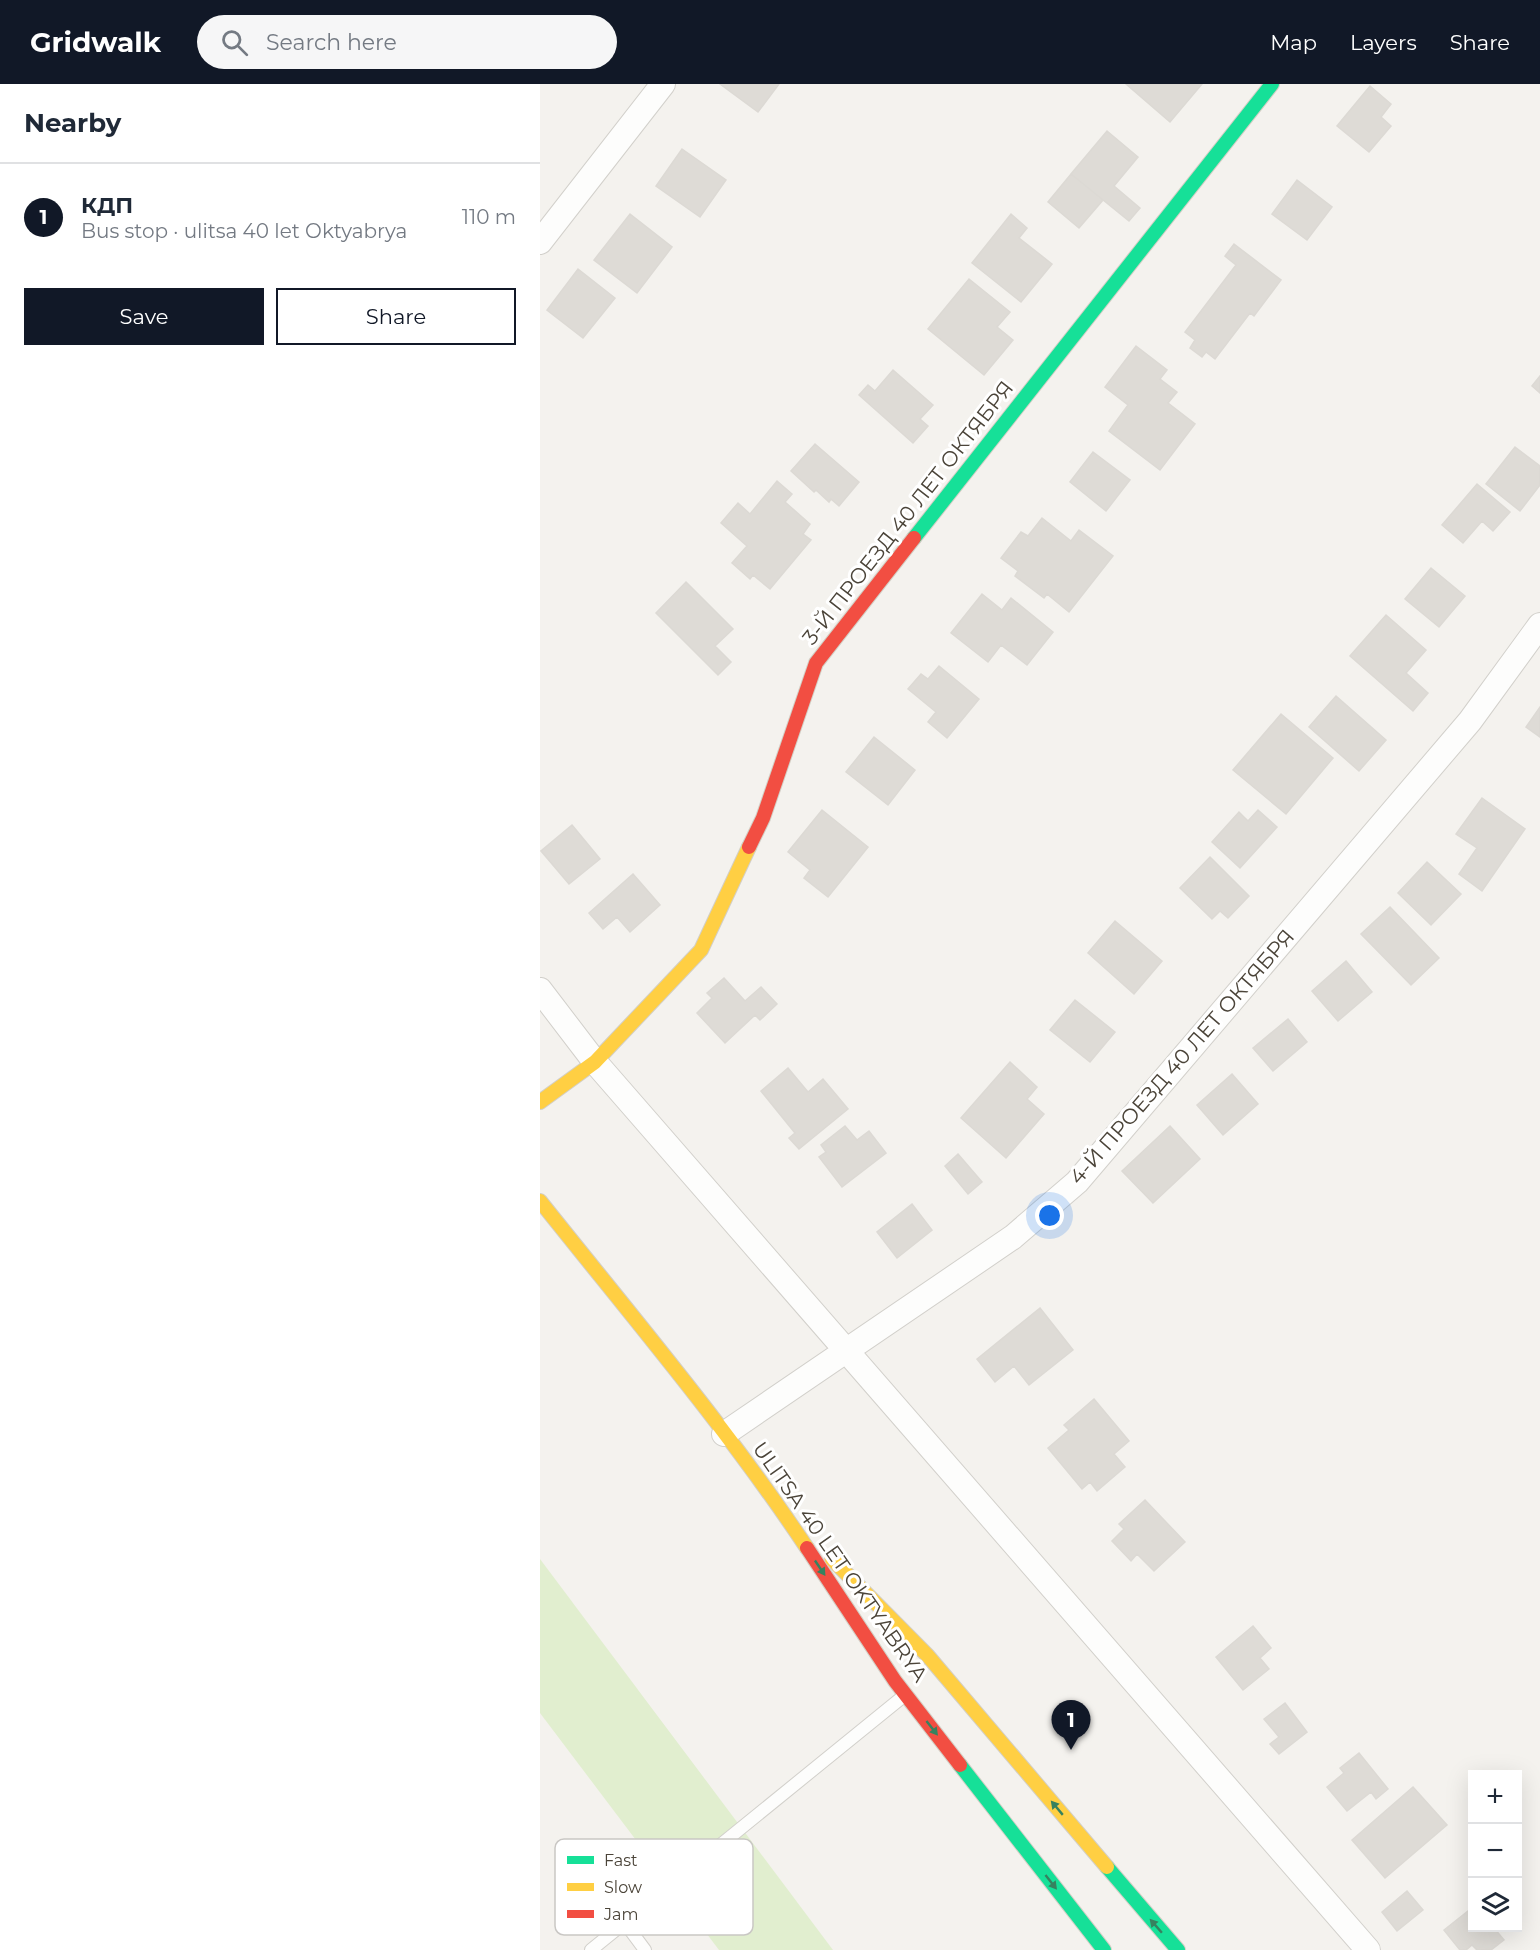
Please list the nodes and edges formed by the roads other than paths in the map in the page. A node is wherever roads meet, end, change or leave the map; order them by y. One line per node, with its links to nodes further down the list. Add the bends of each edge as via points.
1 (663, 84): 3 (street)
2 (1272, 84): 6 (main road, 3-Й ПРОЕЗД 40 ЛЕТ ОКТЯБРЯ, via 816,663 763,818 701,950)
3 (540, 242)
4 (1540, 625): 9 (street, 4-Й ПРОЕЗД 40 ЛЕТ ОКТЯБРЯ, via 1470,720 1077,1182 1013,1237)
5 (540, 990): 6 (street)
6 (595, 1062): 7 (main road, 3-Й ПРОЕЗД 40 ЛЕТ ОКТЯБРЯ); 9 (street)
7 (540, 1102)
8 (540, 1201): 10 (main road, ULITSA 40 LET OKTYABRYA)
9 (848, 1351): 10 (street, 4-Й ПРОЕЗД 40 ЛЕТ ОКТЯБРЯ); 20 (street)
10 (724, 1434): 11 (main road, ULITSA 40 LET OKTYABRYA)
11 (776, 1502): 12 (main road, ULITSA 40 LET OKTYABRYA, one-way to 12); 19 (main road, one-way to 11, via 928,1656)
12 (906, 1694): 13 (lane); 18 (main road, ULITSA 40 LET OKTYABRYA, one-way to 18)
13 (728, 1839)
14 (610, 1935): 16 (lane)
15 (634, 1935): 17 (lane)
16 (591, 1950)
17 (645, 1950)
18 (1104, 1950)
19 (1178, 1950)
20 (1368, 1950)

